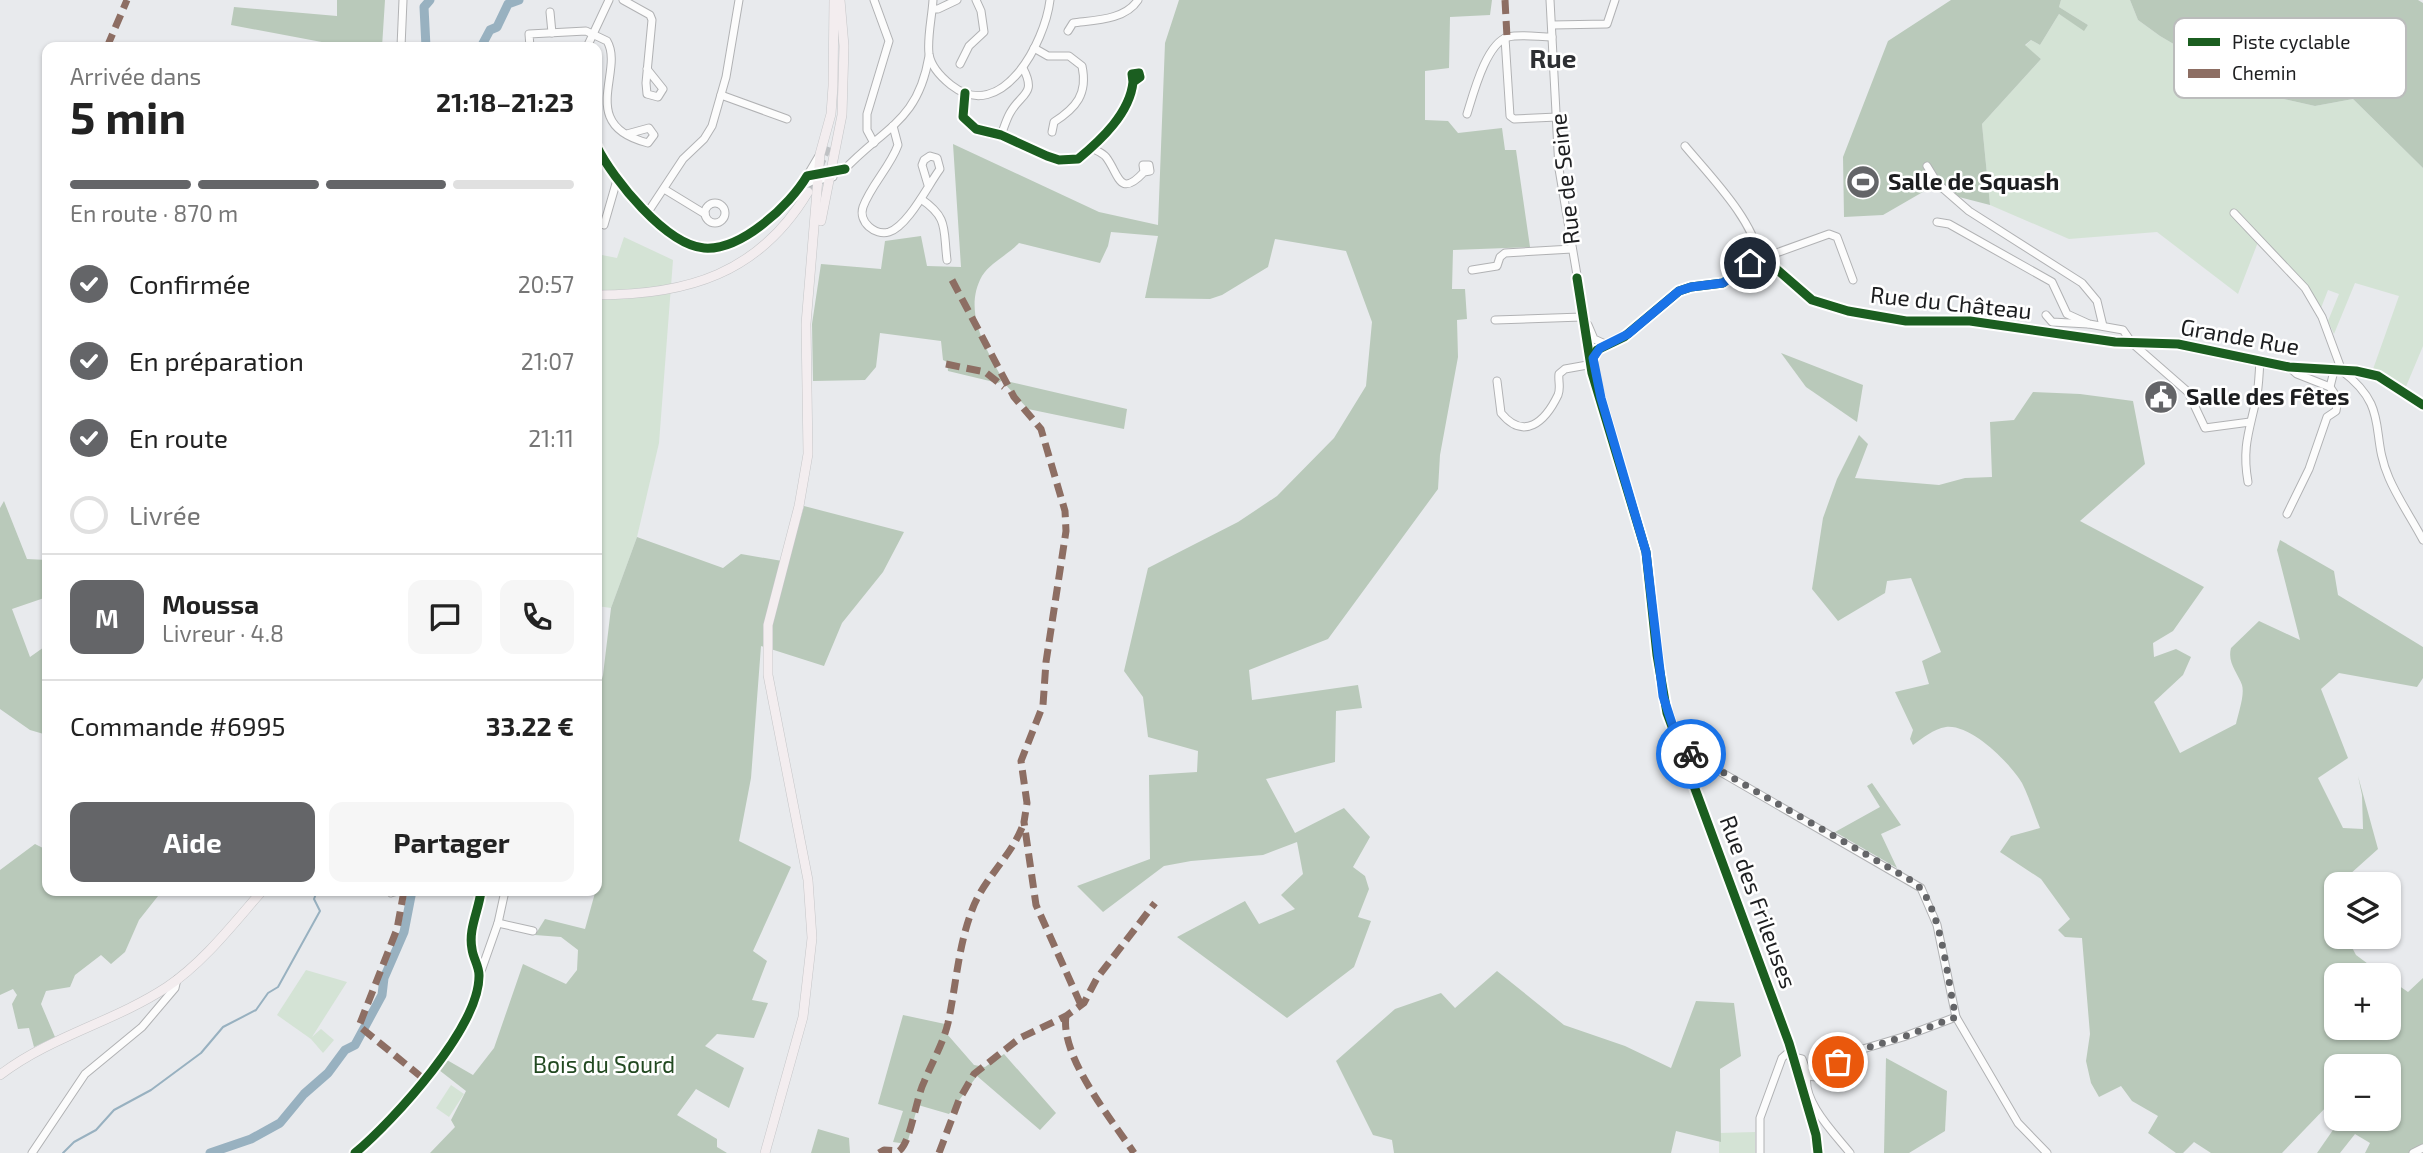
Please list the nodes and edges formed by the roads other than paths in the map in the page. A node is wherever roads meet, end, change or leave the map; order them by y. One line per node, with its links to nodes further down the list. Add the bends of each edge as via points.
1 (403, 0): 21 (street)
2 (609, 0): 18 (street)
3 (623, 0): 28 (street, via 652,20)
4 (739, 0): 33 (street)
5 (837, 0): 42 (main road, via 838,88); 45 (main road, via 831,114); 50 (main road, via 845,86 841,124)
6 (874, 0): 41 (street, via 889,41 867,114 867,130)
7 (957, 0): 13 (street, via 938,9)
8 (976, 0): 26 (street, via 984,32 969,46)
9 (1050, 0): 24 (street)
10 (1138, 0): 16 (street, via 1121,15 1073,23)
11 (1550, 0): 15 (street, Rue de Seine)
12 (1615, 0): 15 (street, via 1607,24)
13 (933, 4): 25 (street)
14 (550, 12): 17 (street)
15 (1552, 25): 19 (street, Rue de Seine)
16 (1068, 31)
17 (552, 33): 18 (street, via 586,31); 22 (street, via 529,34)
18 (592, 35): 23 (street); 39 (street, via 610,46 607,106)
19 (1552, 37): 20 (street); 35 (street, Rue de Seine)
20 (1506, 38): 34 (street, via 1496,44 1487,60); 35 (street, via 1510,116)
21 (401, 42)
22 (530, 42)
23 (589, 42)
24 (1034, 48): 27 (street); 38 (street, via 1048,56 1069,56 1082,66 1080,99 1054,122)
25 (929, 55): 29 (street); 30 (street)
26 (960, 64)
27 (1023, 68): 32 (street, via 997,91); 40 (street, via 1029,79 1028,91 1011,111)
28 (647, 69)
29 (939, 76): 30 (street); 32 (street)
30 (925, 79): 37 (street, via 907,113)
31 (1133, 82): 44 (street, via 1128,107)
32 (965, 93): 40 (street, via 963,117 968,124)
33 (721, 95): 36 (street); 53 (street, via 708,134 683,159)
34 (1467, 114)
35 (1557, 117): 61 (street, Rue de Seine, via 1559,169)
36 (787, 119)
37 (893, 126): 41 (street); 55 (street, via 898,145 863,206 863,218 874,231 890,232)
38 (1052, 132)
39 (627, 134)
40 (1001, 135): 44 (street, via 1059,160 1078,159)
41 (874, 143): 50 (street, via 840,175)
42 (828, 145)
43 (1685, 146): 63 (street, via 1734,206)
44 (1092, 148): 48 (street, via 1105,154 1120,182 1135,182)
45 (820, 154): 49 (street); 50 (main road)
46 (602, 155): 51 (street)
47 (1927, 166): 74 (street, via 1937,184 1969,211 2082,283 2097,301)
48 (1144, 172)
49 (807, 176): 50 (street); 54 (street)
50 (823, 178): 54 (street); 65 (main road); 65 (main road)
51 (617, 180): 56 (street); 60 (street)
52 (928, 185): 55 (street)
53 (664, 189): 56 (street); 58 (street)
54 (804, 189): 56 (street, via 753,230 712,249 685,242); 68 (main road, via 790,218 769,241 725,271 662,292)
55 (921, 199): 62 (street, via 942,218)
56 (648, 212)
57 (2234, 213): 80 (street, via 2305,288 2322,317)
58 (705, 214)
59 (1937, 222): 72 (street, via 1949,224 2052,282 2067,314)
60 (604, 225)
61 (1572, 249): 64 (street, via 1505,253 1497,266); 66 (street, Rue de Seine)
62 (947, 260)
63 (1762, 261): 67 (street, via 1829,234 1837,237); 75 (street, Rue du Château, via 1812,300 1848,311 1906,321 1970,321); 76 (street, via 1746,265 1723,283 1679,291 1628,334)
64 (1472, 270)
65 (810, 278): 107 (main road, via 807,467 768,625 767,646 810,895 810,967 799,1033)
66 (1577, 278): 70 (street); 73 (street, Rue de Seine)
67 (1853, 280)
68 (602, 296)
69 (2046, 315): 72 (street, via 2052,322)
70 (1582, 317): 71 (street); 77 (street)
71 (1494, 320)
72 (2089, 324): 74 (street)
73 (1588, 325): 76 (street); 77 (street, Rue de Seine)
74 (2103, 326): 75 (street, via 2123,330)
75 (2132, 343): 78 (street, Grande Rue, via 2178,344); 87 (street, via 2188,392 2205,428)
76 (1602, 345): 77 (street); 77 (street)
77 (1590, 353): 81 (street, via 1559,374 1558,395 1529,428 1515,426 1501,413); 84 (street, Rue de Seine)
78 (2260, 360): 79 (street, Grande Rue); 83 (street)
79 (2289, 367): 80 (street, Grande Rue); 82 (street)
80 (2336, 373): 82 (street); 86 (street, Grande Rue, via 2378,376); 90 (street, via 2371,401 2388,477)
81 (1497, 381)
82 (2327, 386): 89 (street, via 2338,399 2336,411 2327,417)
83 (2257, 396): 85 (street); 87 (street)
84 (1601, 398): 91 (street, Rue des Frileuses, via 1646,552 1663,696)
85 (2266, 399)
86 (2423, 405)
87 (2250, 422): 88 (street, via 2244,461)
88 (2248, 482)
89 (2287, 514)
90 (2423, 540)
91 (1680, 748): 99 (street, via 1917,885 1937,925); 100 (street, Rue des Frileuses)
92 (258, 896): 98 (main road, via 221,939)
93 (480, 896): 97 (street, via 471,934)
94 (504, 896): 95 (street)
95 (498, 923): 96 (street); 97 (street)
96 (533, 931)
97 (479, 975): 106 (street, via 463,1023 430,1075 390,1122)
98 (177, 979): 102 (main road, via 108,1019 43,1046); 105 (street, via 175,988 142,1027 85,1074)
99 (1956, 1017): 103 (street, via 1853,1052 1824,1078); 111 (street, via 2018,1123)
100 (1793, 1056): 101 (street); 101 (street, via 1784,1055); 103 (street, via 1803,1061); 109 (street)
101 (1776, 1074): 108 (street, via 1759,1118)
102 (0, 1075)
103 (1807, 1075): 110 (street, via 1817,1109)
104 (2423, 1148): 112 (street)
105 (32, 1153)
106 (355, 1153)
107 (765, 1153)
108 (1760, 1153)
109 (1818, 1153)
110 (1850, 1153)
111 (2047, 1153)
112 (2413, 1153)

